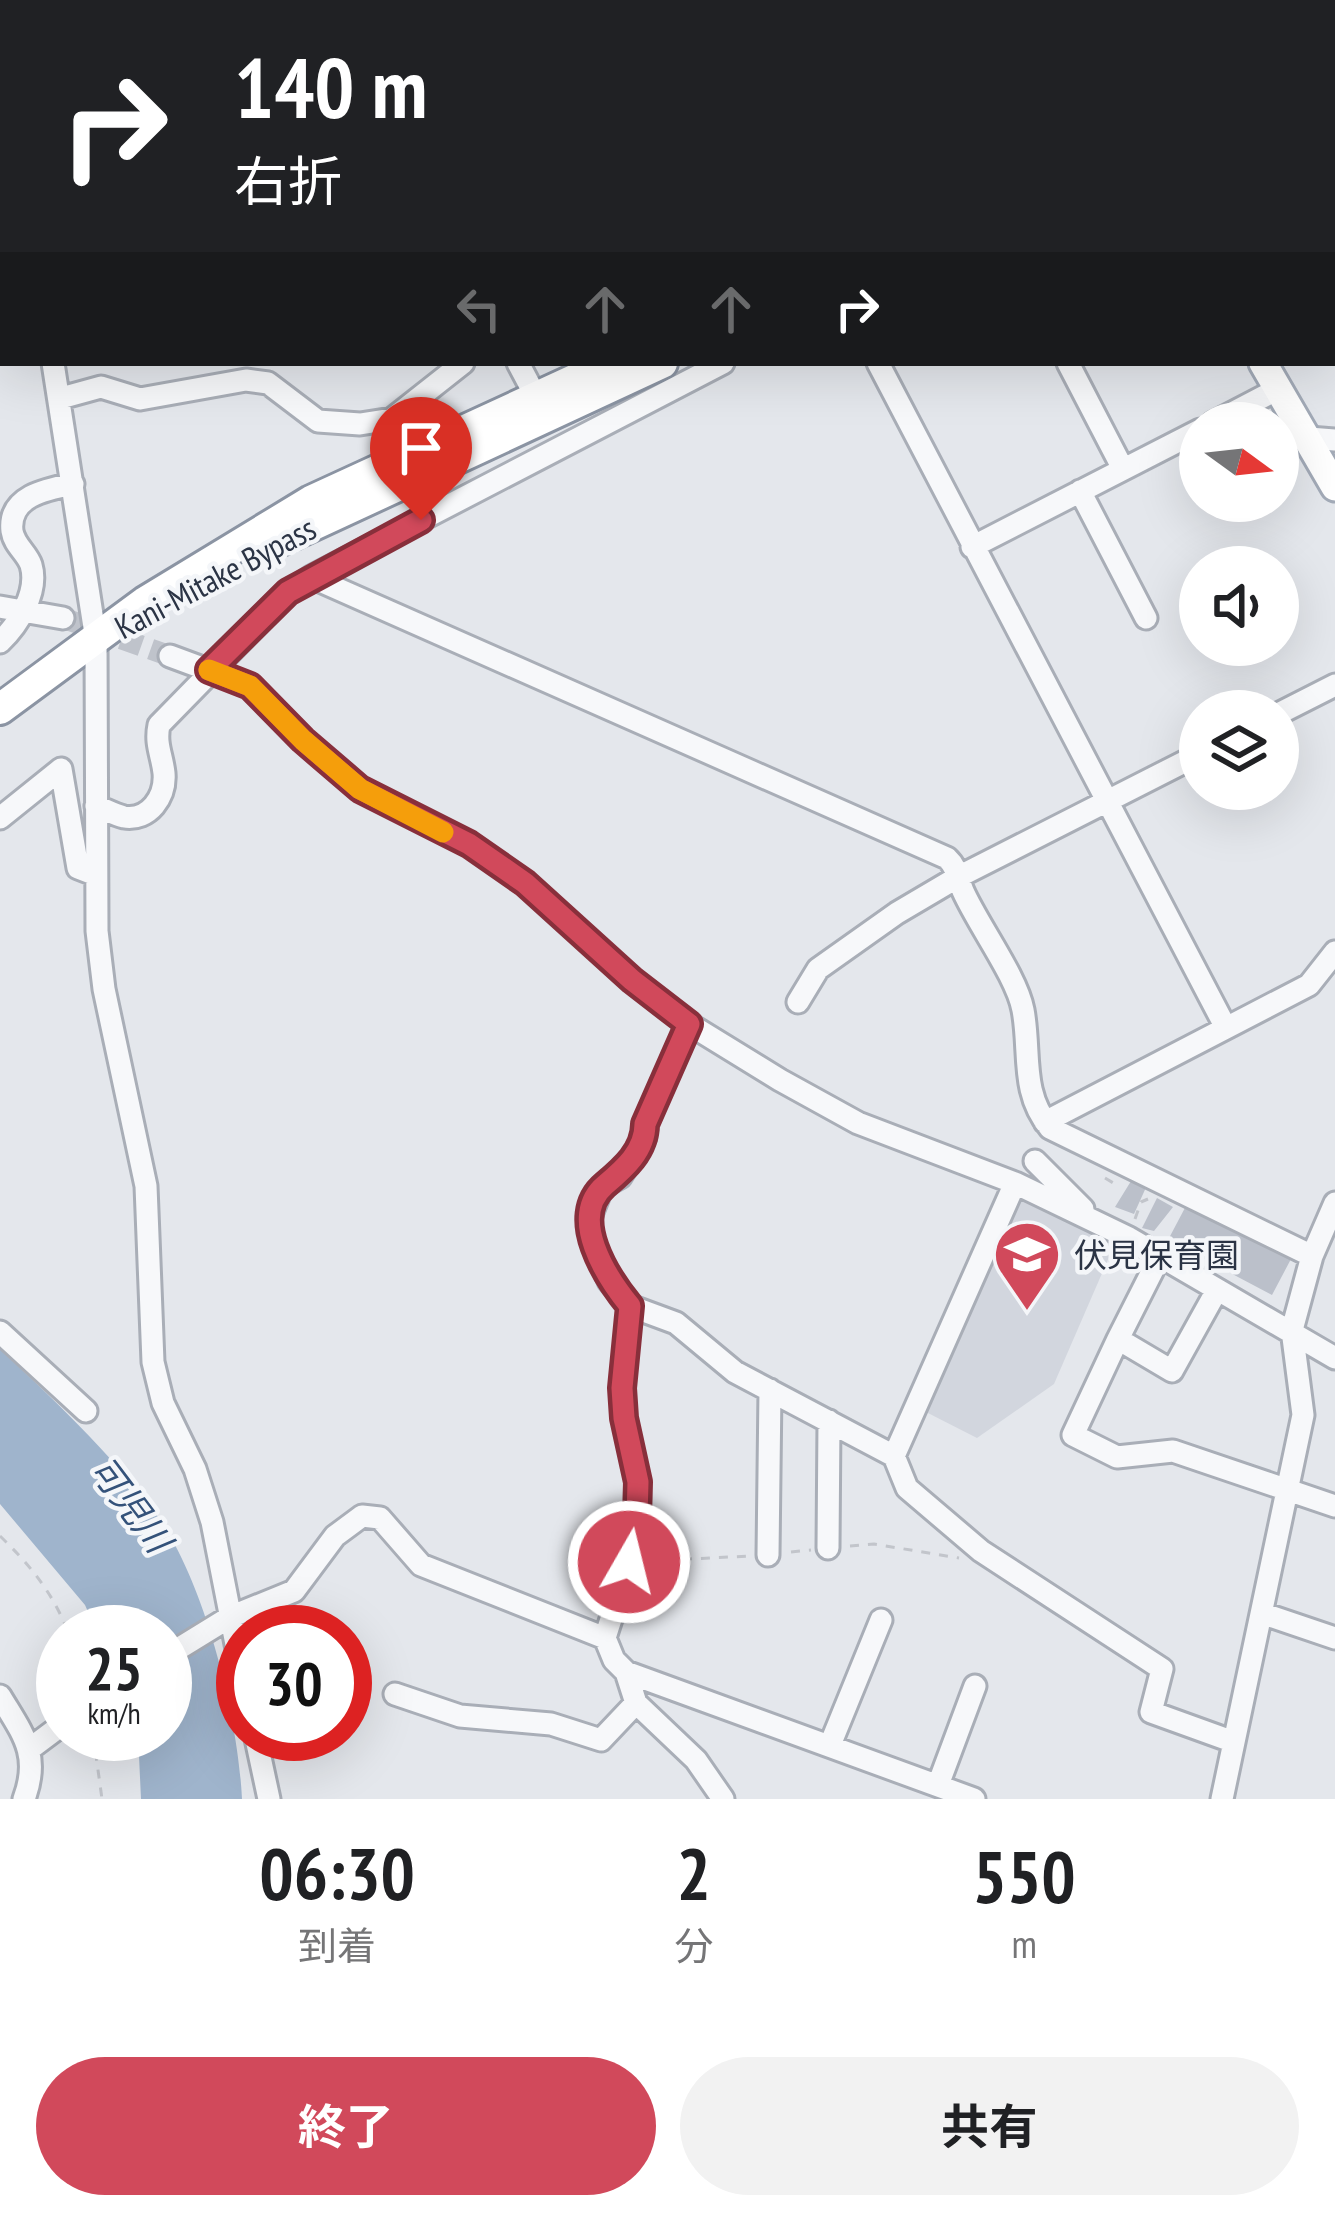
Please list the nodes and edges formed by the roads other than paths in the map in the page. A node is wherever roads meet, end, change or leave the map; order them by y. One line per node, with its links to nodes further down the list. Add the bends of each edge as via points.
1 (54, 366): 11 (street)
2 (458, 366): 11 (street, via 392,419 360,424 318,421 268,382 246,380 140,399 101,387)
3 (520, 366): 12 (street)
4 (605, 366): 12 (highway, Kani-Mitake Bypass)
5 (655, 366): 26 (highway, Kani-Mitake Bypass, via 291,534)
6 (717, 366): 21 (street)
7 (880, 366): 20 (street)
8 (1069, 366): 16 (street)
9 (1265, 366): 10 (main road)
10 (1280, 388): 13 (street); 14 (main road)
11 (61, 398): 17 (street)
12 (536, 398): 26 (highway, Kani-Mitake Bypass, via 311,501)
13 (1253, 402)
14 (1322, 439): 18 (main road)
15 (1179, 441): 16 (street)
16 (1123, 470): 19 (street)
17 (73, 484): 23 (street, via 44,490 14,513 12,533 32,575); 26 (street)
18 (1335, 487)
19 (1080, 491): 20 (street); 25 (street)
20 (972, 547): 34 (street)
21 (311, 577): 29 (street); 38 (street, via 947,857)
22 (0, 607): 23 (street)
23 (23, 612): 24 (street); 27 (street)
24 (63, 618)
25 (1146, 618)
26 (96, 640): 32 (highway, Kani-Mitake Bypass); 35 (street)
27 (0, 642)
28 (170, 656): 29 (street)
29 (209, 670): 35 (street, via 159,725 165,776 149,812 127,818); 41 (street, via 250,686 360,789 469,844 525,883)
30 (1335, 685): 31 (street)
31 (1299, 703)
32 (0, 709)
33 (1179, 765): 34 (street)
34 (1109, 801): 38 (street); 42 (street)
35 (96, 806): 37 (street)
36 (0, 818): 37 (street, via 61,769 78,868)
37 (96, 874): 64 (street, via 104,989 146,1186 152,1362 212,1522)
38 (958, 877): 40 (street, via 818,969); 43 (street, via 1022,1004 1026,1077)
39 (1335, 952): 42 (street, via 1309,985)
40 (798, 1002)
41 (689, 1024): 45 (street, via 858,1123); 51 (street, via 645,1136 620,1177 602,1187 590,1216 610,1281)
42 (1226, 1028): 43 (street)
43 (1045, 1122): 49 (street)
44 (1035, 1160): 47 (street)
45 (1015, 1183): 47 (street); 59 (street)
46 (1335, 1203): 49 (street)
47 (1096, 1222): 48 (street)
48 (1160, 1256): 50 (street); 54 (street)
49 (1312, 1256): 52 (street)
50 (1217, 1290): 52 (street); 54 (street, via 1172,1371)
51 (630, 1306): 56 (street, via 676,1323); 68 (street, via 622,1388 637,1517)
52 (1292, 1330): 55 (street); 60 (street, via 1303,1415)
53 (0, 1332): 57 (street)
54 (1118, 1339): 60 (street, via 1072,1435 1117,1457 1173,1451)
55 (1335, 1358)
56 (770, 1390): 58 (street); 63 (street)
57 (86, 1411)
58 (829, 1421): 59 (street); 62 (street)
59 (894, 1456): 75 (street, via 907,1488 981,1551 1162,1669 1151,1712)
60 (1290, 1491): 61 (street); 66 (street)
61 (1335, 1506)
62 (828, 1548)
63 (768, 1555)
64 (228, 1605)
65 (260, 1605): 68 (street, via 294,1591 335,1536 362,1516 380,1518 421,1565)
66 (1264, 1614): 69 (street); 75 (street)
67 (881, 1620): 77 (street)
68 (605, 1638): 70 (street)
69 (1335, 1638)
70 (626, 1672): 74 (street); 77 (street)
71 (975, 1686): 80 (street)
72 (395, 1694): 74 (street, via 460,1716 551,1724 601,1740)
73 (0, 1696): 78 (street)
74 (636, 1703): 83 (street, via 696,1760)
75 (1234, 1742): 85 (street)
76 (36, 1744): 78 (street)
77 (830, 1745): 80 (street)
78 (31, 1748): 81 (street)
79 (260, 1761): 82 (street)
80 (938, 1785): 84 (street)
81 (24, 1799)
82 (268, 1799)
83 (723, 1799)
84 (974, 1799)
85 (1222, 1799)

